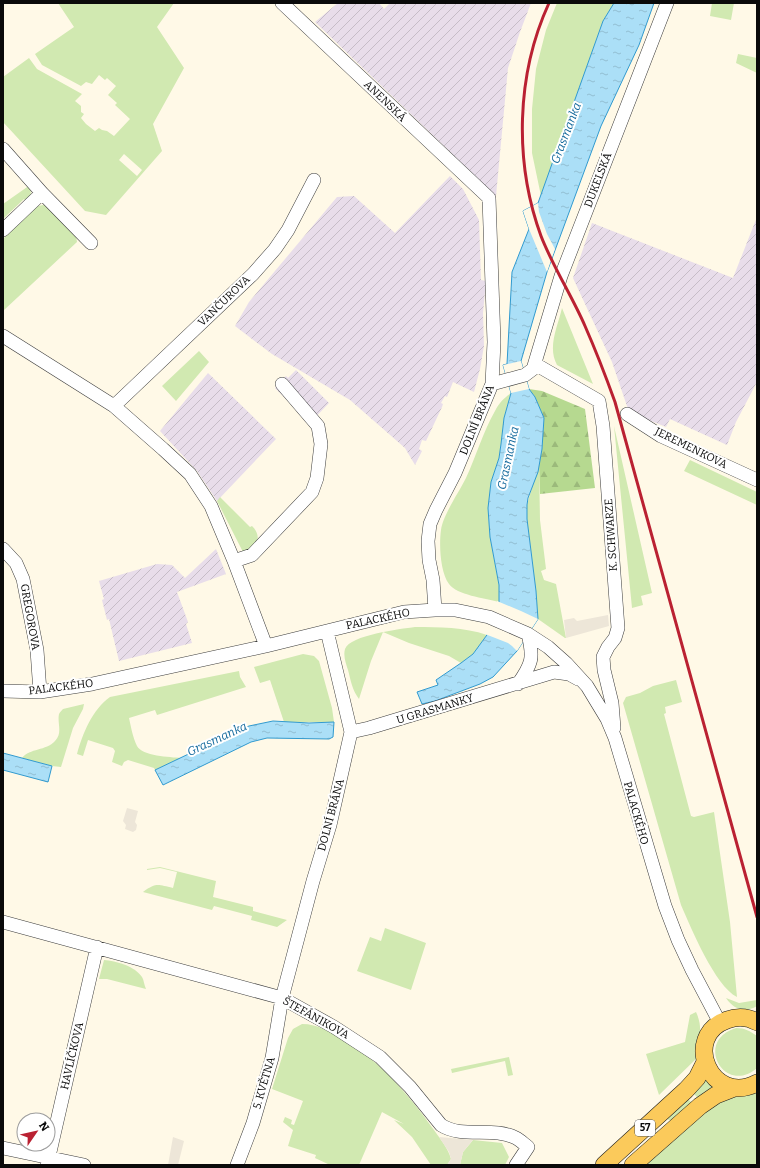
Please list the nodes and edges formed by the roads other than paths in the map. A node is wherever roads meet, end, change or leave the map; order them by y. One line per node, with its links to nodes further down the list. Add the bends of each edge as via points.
1 (282, 3): 6 (street, ANENSKÁ)
2 (667, 3): 10 (street, DUKELSKÁ, via 560,276)
3 (3, 149): 5 (street)
4 (314, 180): 13 (street, VANČUROVA, via 275,249)
5 (42, 193): 7 (street); 8 (street)
6 (488, 198): 12 (street, DOLNÍ BRÁNA, via 494,342)
7 (3, 230)
8 (91, 243)
9 (3, 336): 13 (street)
10 (536, 362): 12 (street, via 526,375); 27 (street, K. SCHWARZE, via 599,401 618,628 603,657 612,703)
11 (282, 384): 17 (street, via 318,426 321,444 317,478 312,492 252,555)
12 (492, 384): 18 (street, DOLNÍ BRÁNA, via 455,473 430,524 428,541)
13 (114, 406): 17 (street, via 190,474 211,506)
14 (627, 414): 15 (street, JEREMENKOVA, via 661,436)
15 (757, 480)
16 (3, 549): 25 (street, GREGOROVA, via 16,564 23,579 37,650)
17 (234, 561): 21 (street)
18 (435, 610): 19 (street, PALACKÉHO, via 404,612); 20 (street, PALACKÉHO, via 489,617)
19 (327, 631): 21 (street, PALACKÉHO); 26 (street, DOLNÍ BRÁNA)
20 (528, 634): 22 (street, PALACKÉHO, via 548,647); 23 (street, via 532,652 529,669)
21 (266, 646): 25 (street, PALACKÉHO, via 92,684)
22 (584, 681): 23 (street, U GRASMANKY, via 569,674 554,672); 27 (street, PALACKÉHO, via 600,706)
23 (518, 684): 26 (street, U GRASMANKY)
24 (3, 691): 25 (street, PALACKÉHO)
25 (40, 692)
26 (351, 732): 30 (street, DOLNÍ BRÁNA, via 330,825 312,882)
27 (615, 738): 32 (street, PALACKÉHO, via 665,906 692,970)
28 (3, 922): 29 (street, ŠTEFÁNIKOVA)
29 (97, 947): 30 (street, ŠTEFÁNIKOVA); 37 (street, HAVLÍČKOVA)
30 (282, 998): 39 (street, 5. KVĚTNA, via 272,1058 253,1123); 40 (street, ŠTEFÁNIKOVA, via 380,1057 414,1092 440,1125 458,1131 502,1133 516,1138 528,1147)
31 (753, 1018): 32 (main road, via 731,1018)
32 (720, 1023): 33 (main road, 57, via 706,1040)
33 (705, 1062): 35 (main road, via 718,1081); 41 (main road, 57, via 697,1078 686,1090)
34 (757, 1083): 35 (main road, 57)
35 (734, 1088): 42 (main road, 57, via 716,1095 700,1106)
36 (3, 1148): 37 (street)
37 (48, 1161): 38 (street)
38 (84, 1165)
39 (237, 1165)
40 (516, 1165)
41 (604, 1165)
42 (633, 1165)

